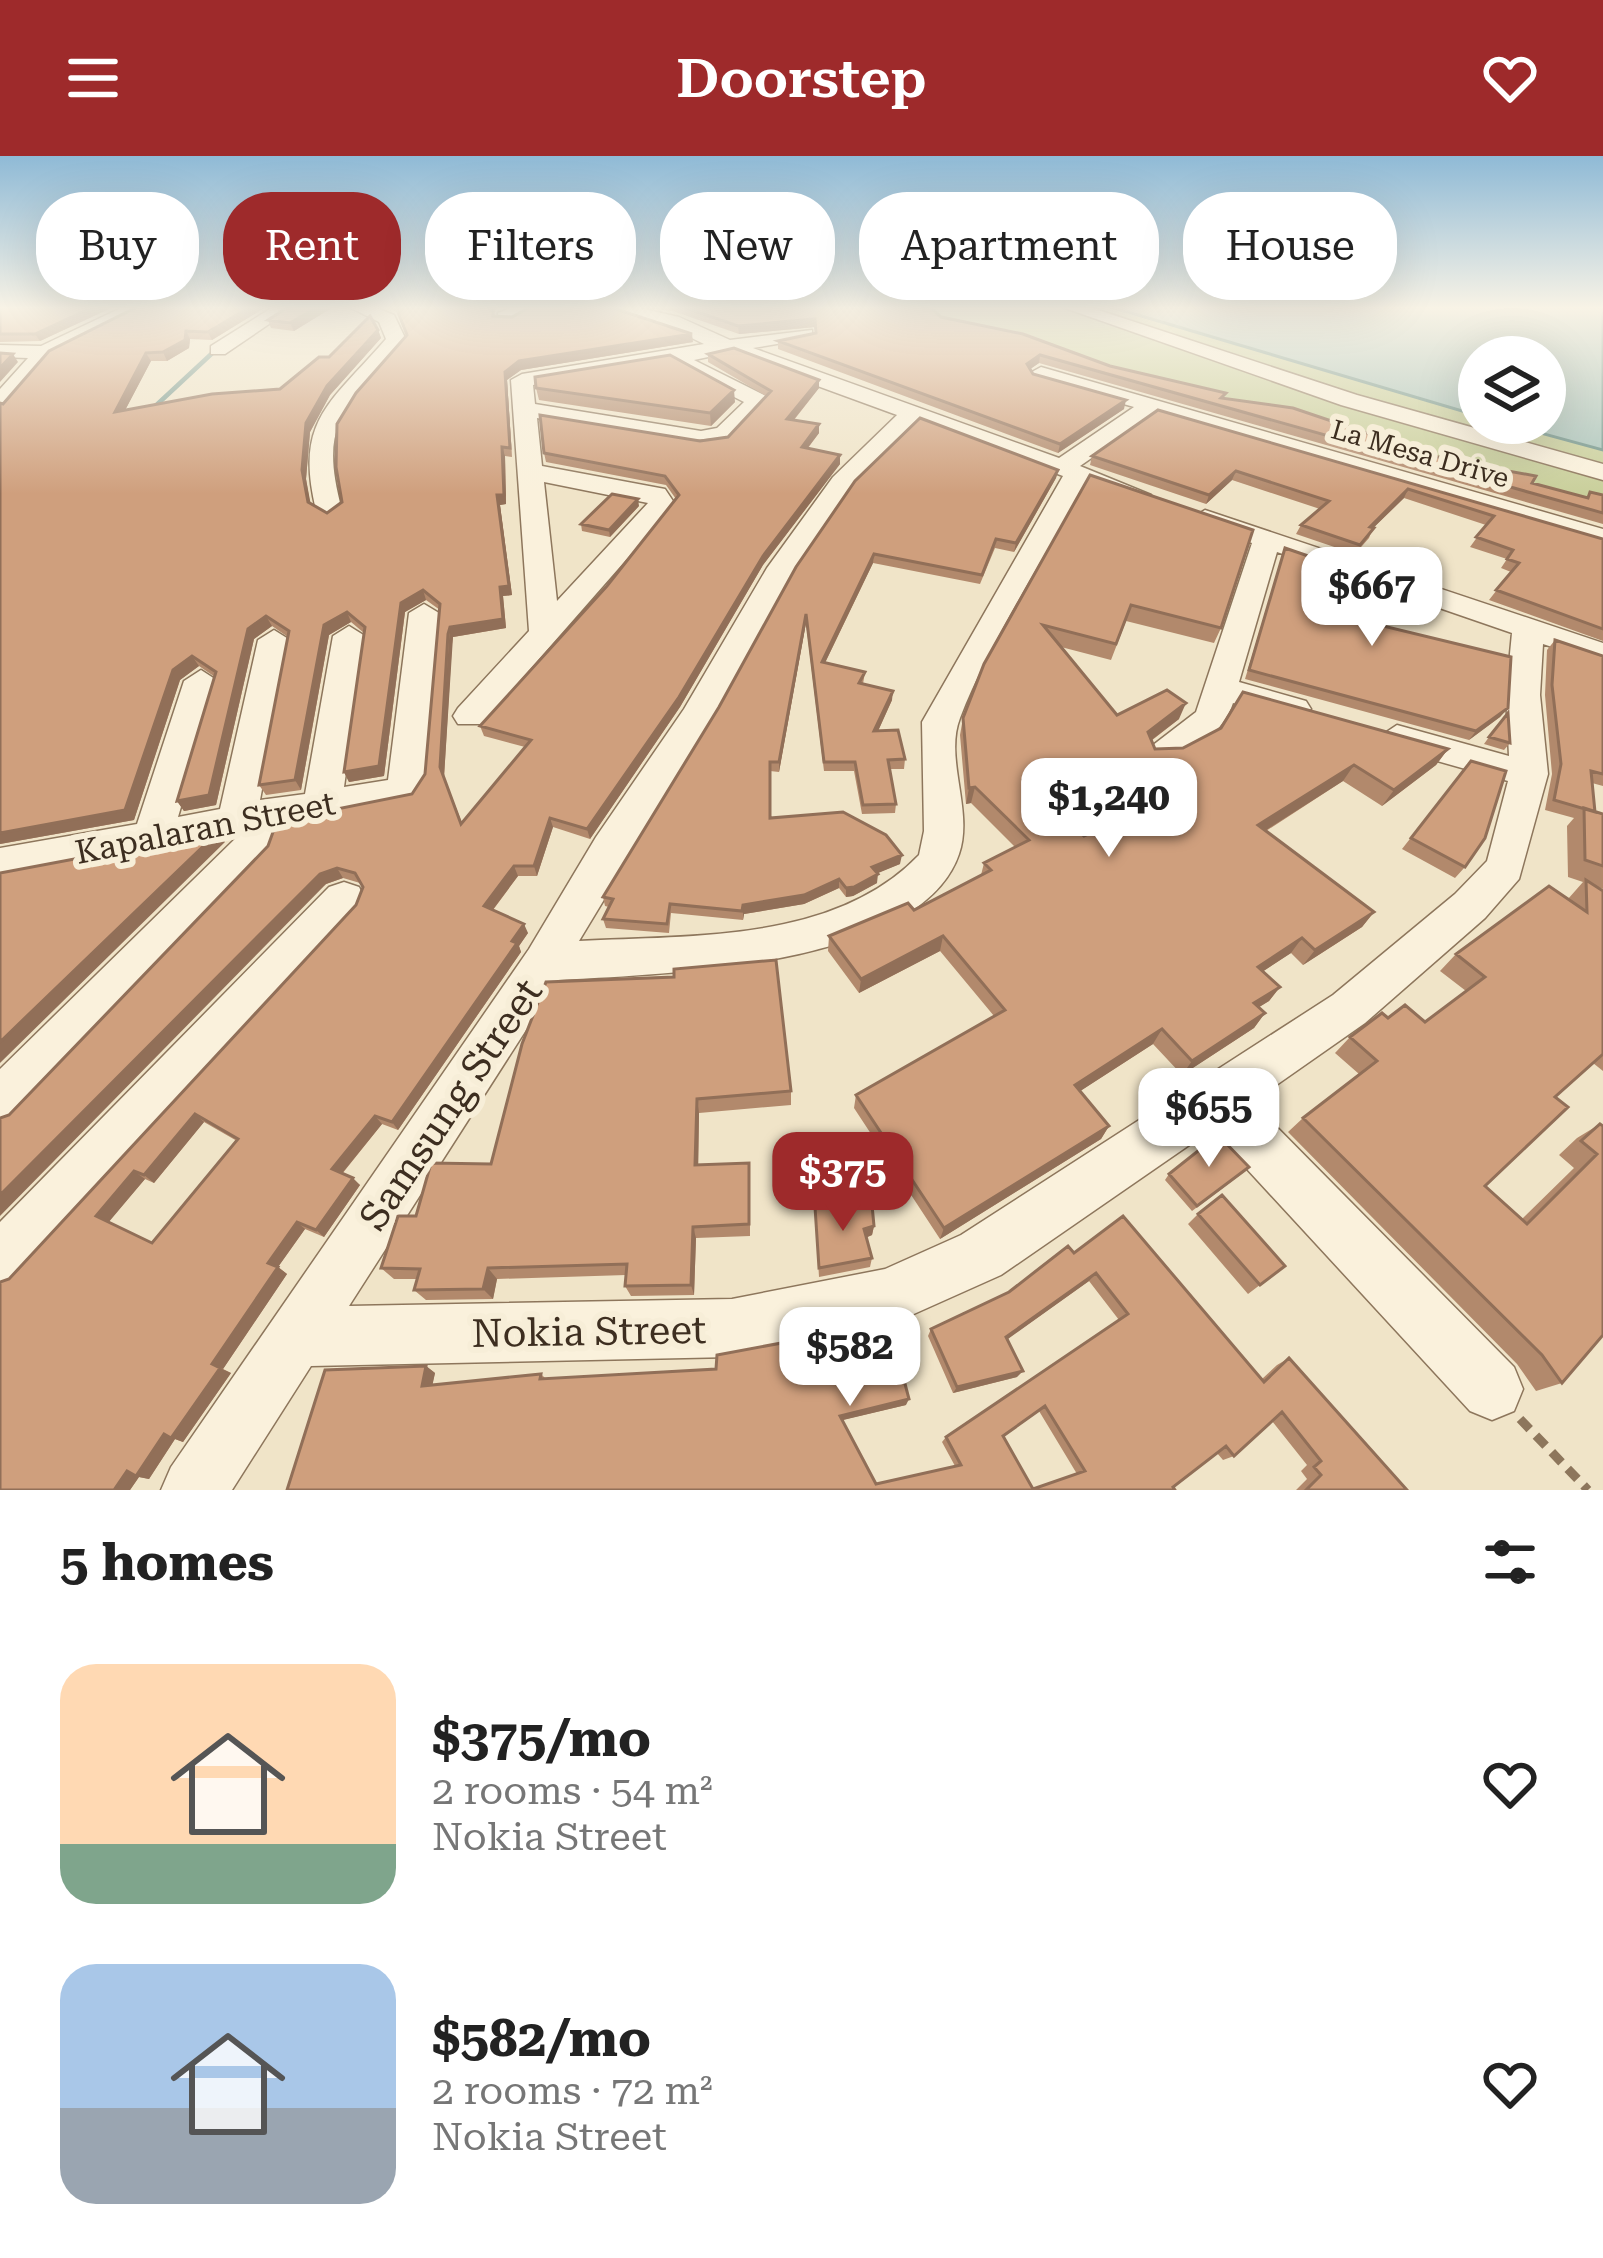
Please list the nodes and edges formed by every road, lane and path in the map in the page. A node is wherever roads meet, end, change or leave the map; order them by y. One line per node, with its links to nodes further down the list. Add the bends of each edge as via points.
1 (29, 369): 10 (street)
2 (370, 369): 17 (street, via 321,424 317,459)
3 (573, 369): 12 (street, via 524,378)
4 (589, 369): 9 (street)
5 (698, 369): 9 (street)
6 (793, 369): 13 (street)
7 (1257, 369): 16 (street)
8 (1041, 373): 11 (street, La Mesa Drive)
9 (747, 392): 12 (street, via 755,403 725,434 708,438)
10 (0, 404)
11 (1151, 406): 14 (street); 18 (street, La Mesa Drive)
12 (524, 409): 15 (street)
13 (914, 413): 14 (street); 36 (street, Samsung Street, via 811,524)
14 (1069, 470): 19 (street); 36 (street, via 940,722 943,827 939,857 926,874 867,915 814,938)
15 (528, 471): 22 (street); 22 (street, via 663,500)
16 (1603, 472)
17 (329, 510)
18 (1603, 538)
19 (1268, 540): 21 (street); 27 (street)
20 (424, 614): 31 (street, Kapalaran Street, via 406,783 388,797)
21 (1528, 628): 25 (street); 30 (street, Nokia Street)
22 (545, 633): 28 (street)
23 (349, 636): 31 (street)
24 (274, 640): 32 (street)
25 (1603, 654)
26 (201, 681): 33 (street)
27 (1224, 689): 29 (street, via 1211,718); 30 (street)
28 (470, 716)
29 (1162, 752)
30 (1529, 774): 37 (street, Nokia Street, via 1505,868 1470,906 1349,1009)
31 (323, 801): 32 (street, Kapalaran Street)
32 (251, 816): 33 (street, Kapalaran Street); 38 (street, via 257,842)
33 (152, 836): 34 (street, Kapalaran Street)
34 (0, 864)
35 (344, 899): 39 (street)
36 (544, 962): 40 (street, Samsung Street)
37 (1212, 1096): 40 (street, Nokia Street, via 981,1255 887,1298 732,1328); 41 (street)
38 (0, 1102)
39 (0, 1262)
40 (296, 1336): 42 (street, Samsung Street)
41 (1492, 1389): 43 (path)
42 (194, 1490)
43 (1588, 1490)

